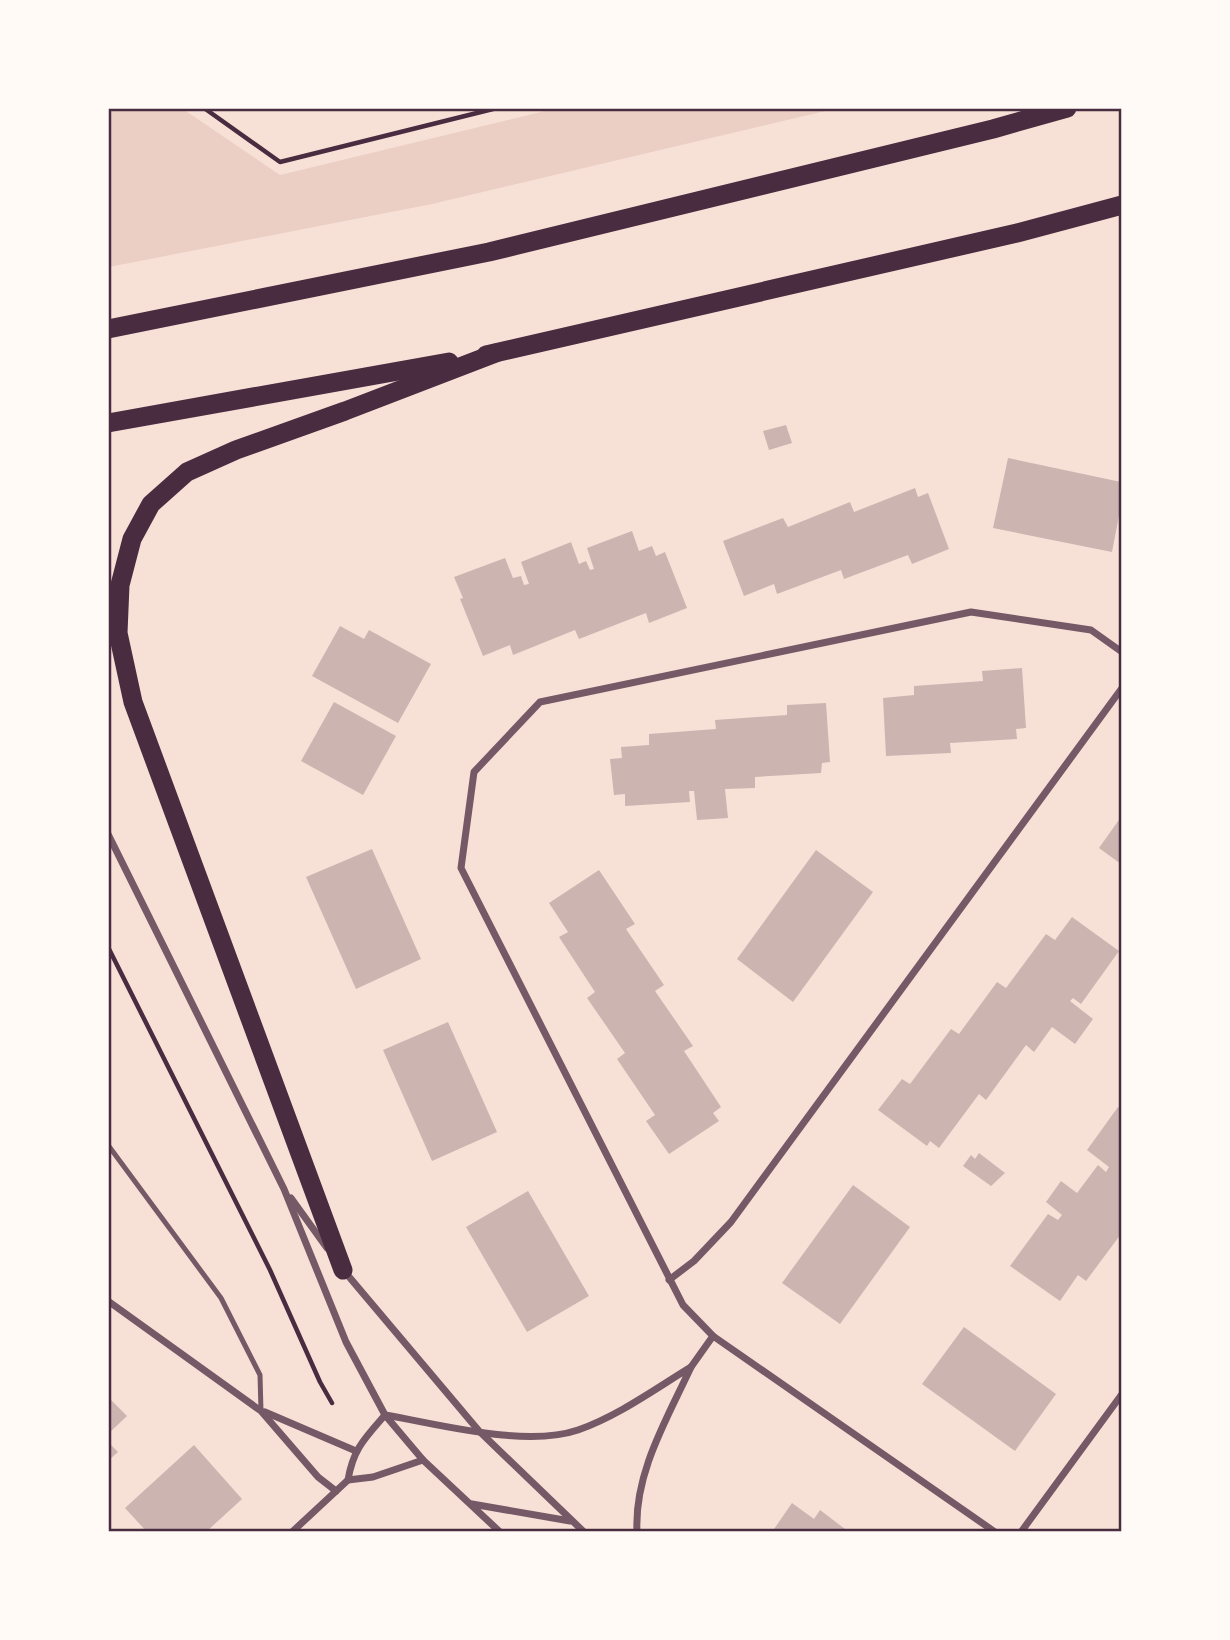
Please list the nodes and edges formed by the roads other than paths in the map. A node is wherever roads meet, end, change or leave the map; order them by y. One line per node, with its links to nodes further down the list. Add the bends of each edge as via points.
1 (1067, 108): 3 (highway, via 489,253)
2 (1122, 205): 4 (highway)
3 (108, 329)
4 (496, 353): 5 (highway); 11 (highway, via 187,472 151,504 132,539 120,585 118,633 133,702)
5 (108, 423)
6 (1122, 652): 12 (street, via 1091,630 971,612 540,702 474,772 461,868)
7 (1122, 688): 12 (street, via 731,1222)
8 (108, 834): 10 (street)
9 (108, 1145): 17 (lane, via 221,1298 260,1375)
10 (284, 1189): 11 (street); 18 (street, via 346,1342)
11 (343, 1270): 19 (street)
12 (669, 1280): 14 (street, via 683,1305)
13 (108, 1301): 17 (street)
14 (713, 1336): 15 (street); 30 (street)
15 (691, 1367): 19 (street, via 579,1430 530,1436); 29 (street, via 653,1449 641,1488)
16 (1122, 1394): 31 (street)
17 (261, 1411): 20 (street); 23 (street, via 318,1477)
18 (385, 1415): 19 (street); 20 (street); 21 (street)
19 (479, 1432): 25 (street)
20 (357, 1449): 22 (street)
21 (423, 1460): 22 (street, via 373,1477); 24 (street)
22 (348, 1480): 23 (street)
23 (336, 1491): 26 (street)
24 (471, 1504): 25 (street); 27 (street)
25 (573, 1521): 28 (street)
26 (292, 1531)
27 (500, 1531)
28 (583, 1531)
29 (637, 1531)
30 (995, 1531)
31 (1021, 1531)

